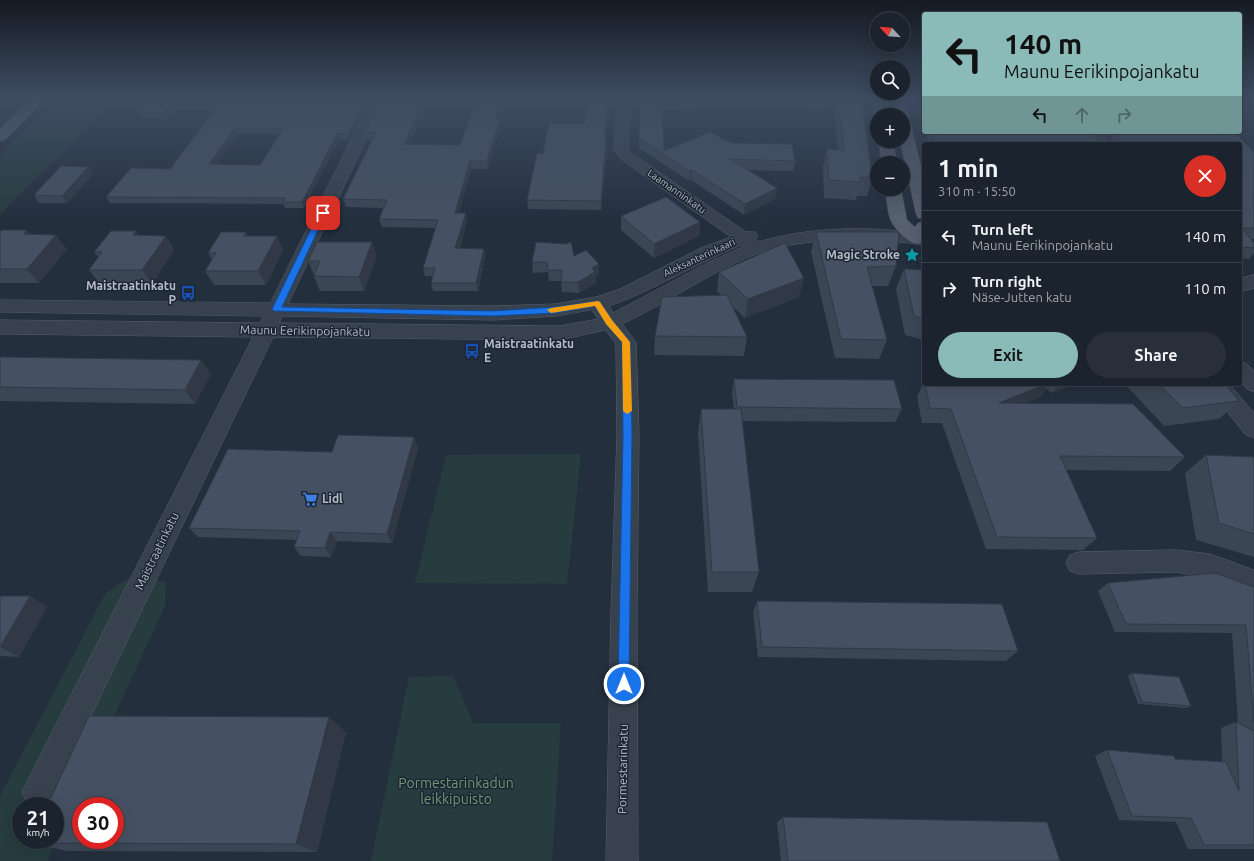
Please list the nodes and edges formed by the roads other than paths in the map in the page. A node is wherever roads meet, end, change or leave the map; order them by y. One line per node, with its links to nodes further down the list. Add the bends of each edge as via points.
1 (359, 138): 12 (street, Maistraatinkatu)
2 (621, 138): 8 (street, Laamanninkatu, via 621,149 626,156)
3 (909, 148): 5 (main road)
4 (894, 196): 6 (main road)
5 (922, 205)
6 (899, 221): 7 (main road); 8 (street, Aleksanterinkaari, via 832,221 798,225)
7 (922, 232): 8 (street, Aleksanterinkaari, via 830,234)
8 (749, 243): 13 (street, Aleksanterinkaari, via 731,258 664,295)
9 (1254, 281): 10 (street)
10 (1242, 285)
11 (0, 306): 12 (street, Maunu Eerikinpojankatu)
12 (276, 309): 13 (street, Maunu Eerikinpojankatu, via 493,313 556,310); 15 (street, Maistraatinkatu)
13 (603, 313): 15 (street, Maunu Eerikinpojankatu, via 585,329 555,333); 23 (street, Pormestarinkatu, via 626,342 628,435)
14 (0, 327): 15 (street, Maunu Eerikinpojankatu)
15 (266, 330): 22 (street, Maistraatinkatu)
16 (1242, 372): 17 (street)
17 (1254, 384)
18 (1218, 386): 19 (street)
19 (1254, 428)
20 (1079, 563): 21 (street, via 1176,561 1210,566)
21 (1254, 582)
22 (38, 792)
23 (622, 861)

